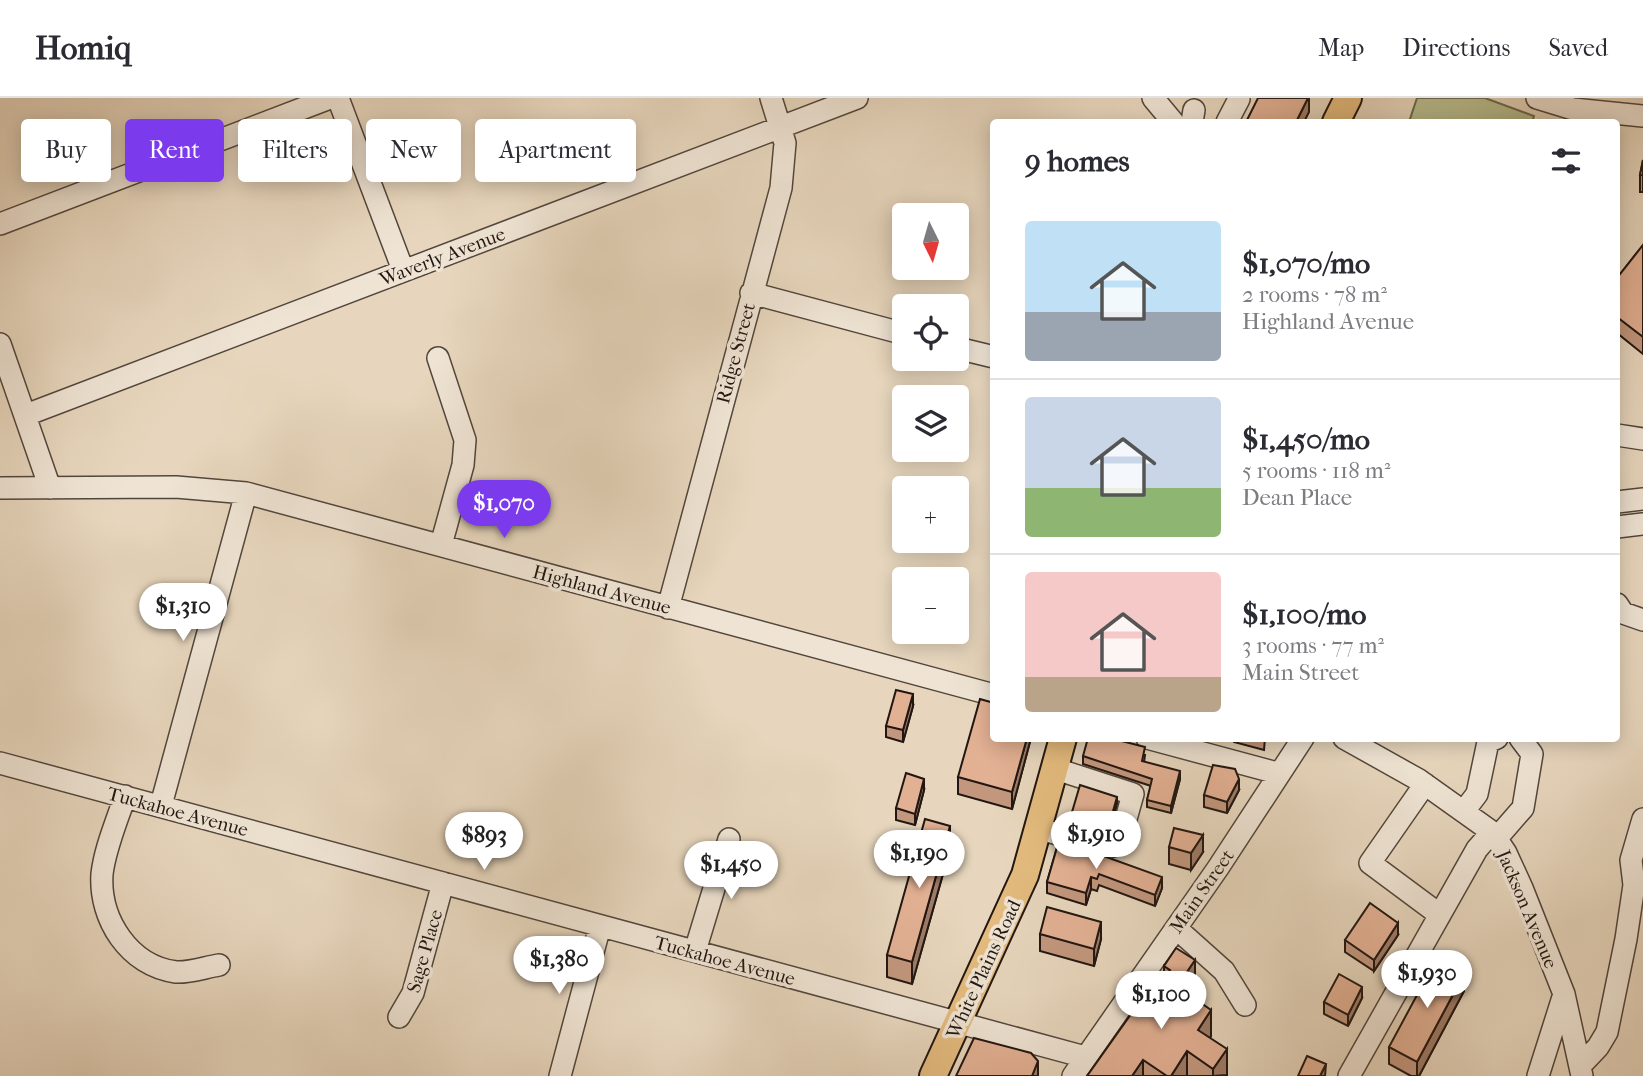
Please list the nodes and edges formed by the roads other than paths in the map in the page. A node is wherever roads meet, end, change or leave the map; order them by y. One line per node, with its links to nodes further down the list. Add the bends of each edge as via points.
1 (330, 98): 15 (street)
2 (338, 98): 16 (street)
3 (771, 98): 14 (street, Ridge Street)
4 (857, 98): 14 (street, Waverly Avenue)
5 (1153, 98): 11 (street)
6 (1348, 98): 13 (main road)
7 (1537, 98): 10 (street)
8 (1239, 99): 12 (street)
9 (1633, 109): 10 (street)
10 (1571, 116)
11 (1170, 119)
12 (1229, 119)
13 (1338, 119)
14 (782, 127): 16 (street, Waverly Avenue); 17 (street, Ridge Street, via 781,188)
15 (0, 224)
16 (403, 270): 23 (street, Waverly Avenue)
17 (751, 293): 18 (street); 34 (street, Ridge Street)
18 (892, 331)
19 (0, 344): 23 (street)
20 (969, 351): 21 (street)
21 (990, 357)
22 (438, 358): 33 (street, via 465,440 463,465)
23 (26, 415): 27 (street)
24 (1620, 435): 25 (street)
25 (1643, 439)
26 (0, 488): 27 (street, Highland Avenue)
27 (50, 488): 28 (street, Highland Avenue, via 176,487)
28 (246, 493): 33 (street, Highland Avenue); 49 (street)
29 (1643, 499): 30 (street)
30 (1620, 502)
31 (1643, 524): 32 (street)
32 (1620, 527)
33 (441, 545): 34 (street, Highland Avenue)
34 (668, 608): 37 (street, Highland Avenue)
35 (1620, 608): 36 (street)
36 (1643, 620)
37 (990, 694)
38 (1062, 742): 45 (main road, White Plains Road)
39 (1162, 742): 46 (street)
40 (1300, 742): 46 (street, Main Street)
41 (1351, 742): 47 (street, Jackson Avenue)
42 (1488, 742): 50 (street, via 1478,794)
43 (1523, 742): 53 (street, via 1532,754 1523,808)
44 (0, 762): 48 (street, Tuckahoe Avenue)
45 (1056, 769): 52 (main road, White Plains Road); 52 (street, via 1133,793 1130,806 1119,844 1106,848)
46 (1277, 773): 58 (street, Main Street)
47 (1425, 784): 50 (street, Jackson Avenue); 56 (street, via 1370,863)
48 (125, 796): 49 (street, Tuckahoe Avenue); 60 (street, via 103,872 102,895 117,935 134,954 155,966 178,972)
49 (161, 806): 55 (street, Tuckahoe Avenue)
50 (1464, 811): 53 (street, Jackson Avenue)
51 (1643, 819): 66 (street, via 1631,860 1634,885 1606,1032)
52 (1040, 829): 64 (main road, White Plains Road, via 1013,905)
53 (1494, 836): 56 (street, via 1477,849); 61 (street, Jackson Avenue, via 1522,888)
54 (729, 839): 59 (street)
55 (443, 883): 57 (street, Tuckahoe Avenue); 63 (street, Sage Place, via 413,993)
56 (1440, 915): 70 (street)
57 (600, 926): 59 (street, Tuckahoe Avenue); 67 (street)
58 (1176, 928): 62 (street, via 1224,971); 65 (street, Main Street)
59 (695, 951): 64 (street, Tuckahoe Avenue)
60 (219, 965)
61 (1564, 994): 66 (street, Jackson Avenue); 71 (street)
62 (1245, 1005)
63 (399, 1017)
64 (957, 1023): 65 (street, Tuckahoe Avenue); 68 (main road, White Plains Road)
65 (1085, 1057): 69 (street, Main Street)
66 (1581, 1070)
67 (560, 1076)
68 (933, 1076)
69 (1073, 1076)
70 (1349, 1076)
71 (1538, 1076)

